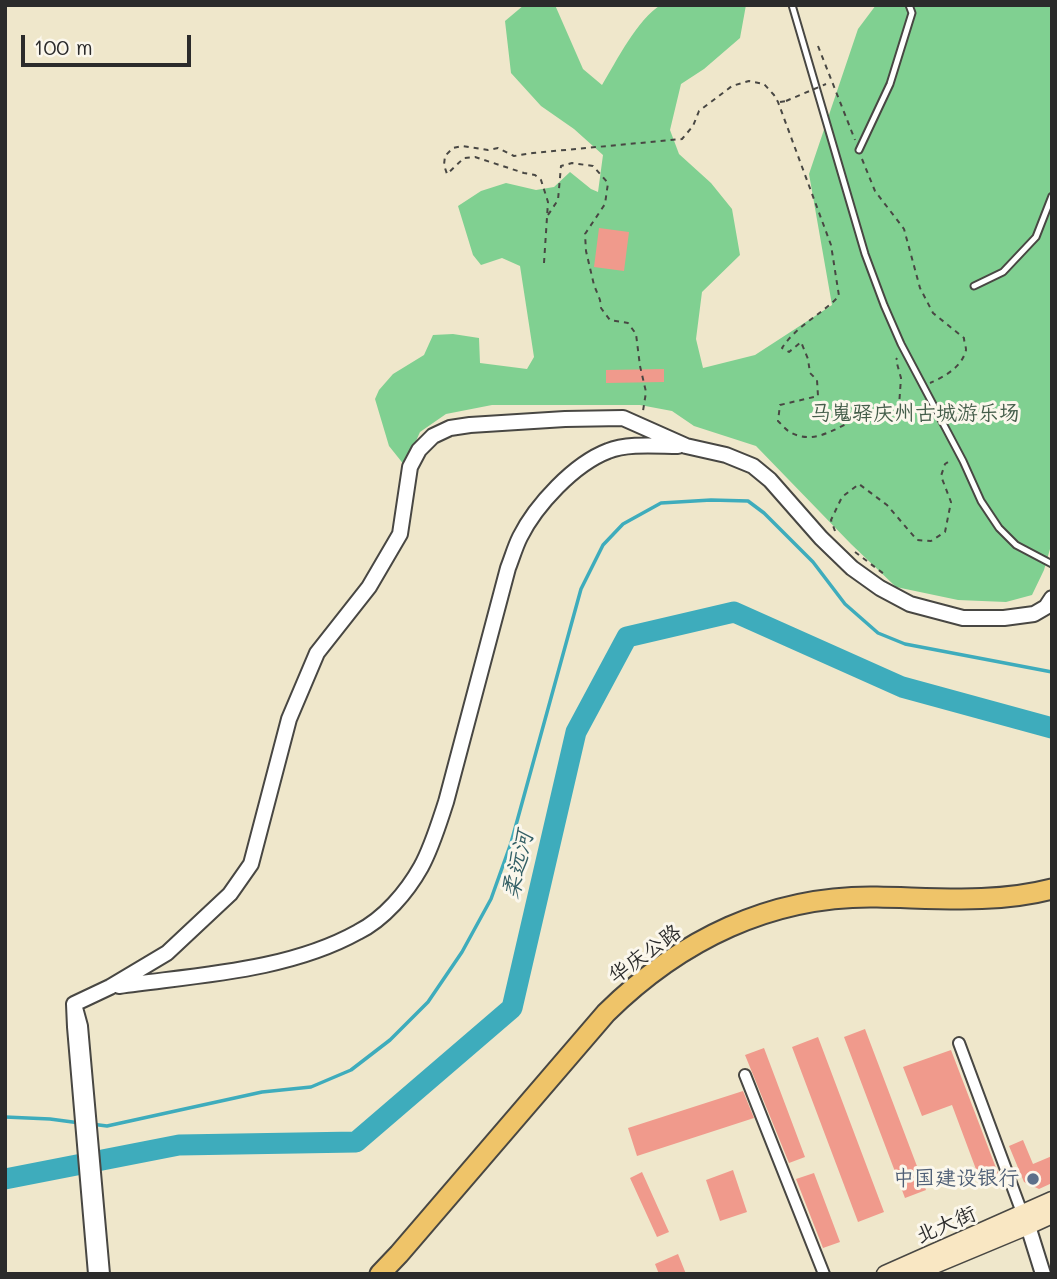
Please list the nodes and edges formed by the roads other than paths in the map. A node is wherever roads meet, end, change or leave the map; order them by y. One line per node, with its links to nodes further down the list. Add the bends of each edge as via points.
1 (792, 5): 7 (lane, via 865,254 903,348 999,528 1016,545)
2 (909, 5): 3 (lane, via 912,13 890,84)
3 (859, 150)
4 (1052, 196): 5 (lane, via 1035,237 1003,272)
5 (974, 286)
6 (686, 446): 8 (street, via 753,466 852,569 910,604 963,618 1004,618 1034,614); 11 (street, via 609,450 583,464 558,487 520,537 434,836 421,866 382,915 360,932 295,958); 11 (street, via 624,418 470,425 433,436 410,467 400,534 369,587 317,653 289,719 251,864 230,894 167,953)
7 (1052, 564)
8 (1052, 598)
9 (1052, 889): 20 (highway, 华庆公路, via 997,898 815,901 749,919 696,944 650,974 606,1013)
10 (1052, 895): 21 (highway, 华庆公路, via 998,904 817,906 751,924 699,948 653,978 611,1016)
11 (110, 987): 12 (street, via 74,1004)
12 (77, 1027): 18 (street); 19 (street)
13 (959, 1043): 17 (street)
14 (745, 1075): 22 (street)
15 (1052, 1200): 17 (main road)
16 (1052, 1215): 17 (main road)
17 (1025, 1220): 23 (main road, 北大街); 24 (main road, 北大街); 25 (street)
18 (96, 1274)
19 (102, 1274)
20 (380, 1274)
21 (389, 1274)
22 (824, 1274)
23 (885, 1274)
24 (913, 1274)
25 (1043, 1274)

